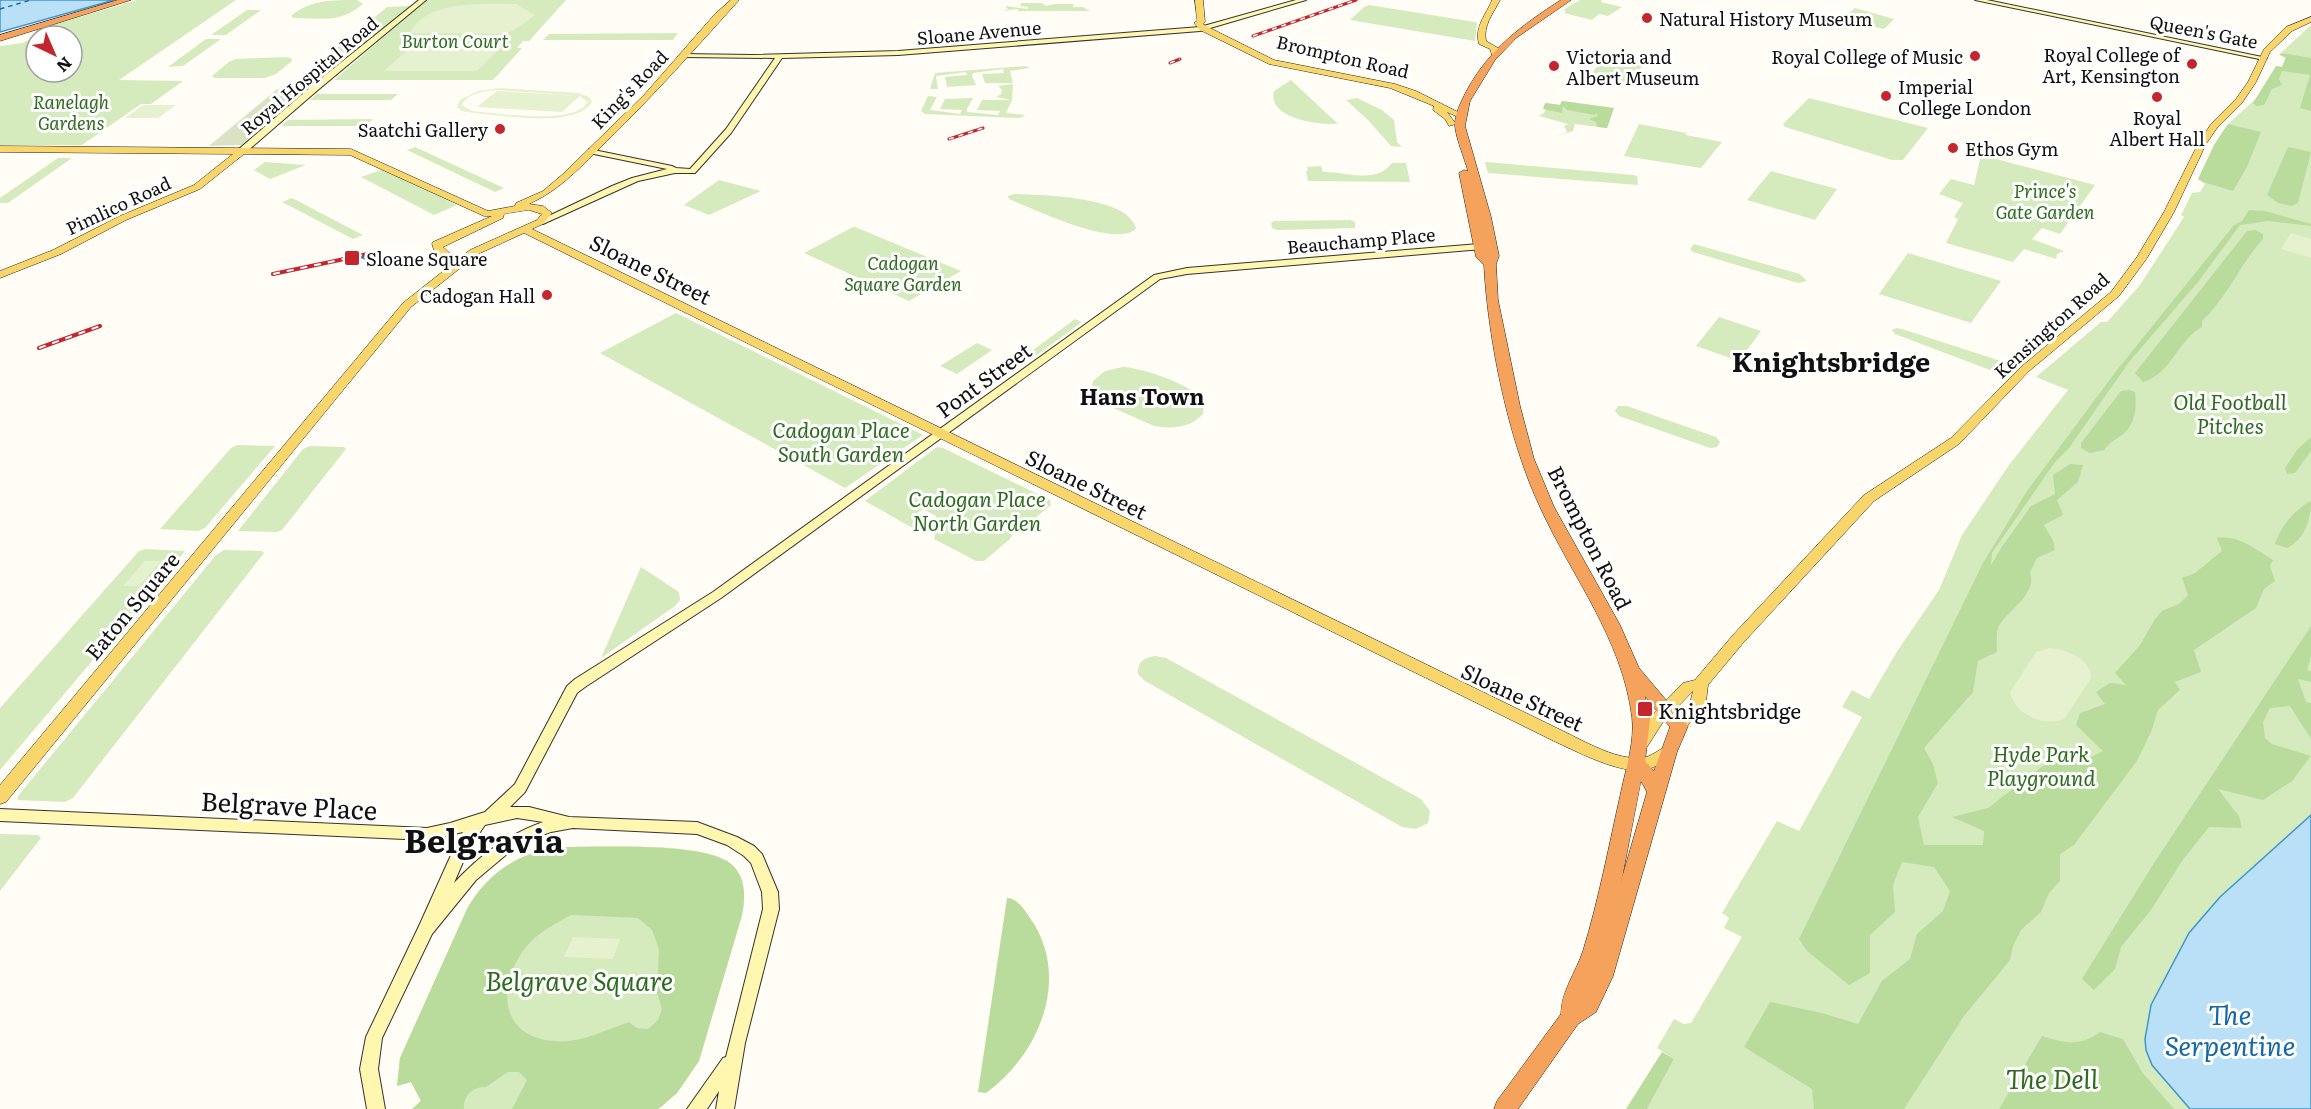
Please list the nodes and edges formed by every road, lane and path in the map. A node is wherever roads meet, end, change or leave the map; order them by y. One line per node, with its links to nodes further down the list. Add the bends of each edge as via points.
1 (127, 0): 14 (highway)
2 (423, 0): 25 (main road, Royal Hospital Road)
3 (735, 0): 16 (main road, King's Road)
4 (1200, 0): 13 (main road)
5 (1303, 0): 13 (main road, Sloane Avenue)
6 (1496, 0): 15 (main road, via 1481,32 1482,42)
7 (1556, 0): 11 (highway)
8 (1567, 0): 11 (highway)
9 (1978, 0): 19 (main road, Queen's Gate)
10 (1993, 0): 19 (main road, Queen's Gate)
11 (1544, 11): 15 (highway)
12 (2311, 19): 19 (main road, via 2286,32)
13 (1204, 26): 18 (main road, Sloane Avenue, via 898,53); 21 (main road, Brompton Road, via 1272,62 1381,83)
14 (0, 38)
15 (1492, 50): 17 (highway); 22 (highway)
16 (684, 55): 18 (main road, Sloane Avenue); 26 (main road, King's Road)
17 (1480, 56)
18 (779, 57): 27 (main road, via 712,153 692,171)
19 (2264, 58): 43 (main road, Kensington Road, via 2239,101 2212,128 2142,258 2115,294 2025,369 1955,441 1869,498)
20 (1470, 72): 22 (highway)
21 (1420, 96): 22 (main road, Brompton Road); 23 (main road, Brompton Road)
22 (1457, 113): 23 (highway, Brompton Road); 35 (highway, Brompton Road, via 1481,198)
23 (1452, 124): 35 (highway, Brompton Road)
24 (0, 148): 25 (main road)
25 (242, 151): 31 (main road, via 358,154); 40 (main road, Pimlico Road, via 196,187)
26 (592, 151): 27 (main road); 28 (main road, King's Road)
27 (679, 169): 32 (main road, via 638,178)
28 (542, 195): 29 (main road, via 536,201); 30 (main road)
29 (540, 208): 30 (main road); 32 (main road, via 548,213)
30 (511, 210): 31 (main road); 33 (main road)
31 (488, 214): 33 (main road)
32 (540, 222): 34 (main road)
33 (478, 224): 37 (main road, via 437,244)
34 (524, 229): 36 (main road); 41 (main road, Sloane Street)
35 (1485, 246): 39 (main road, Beauchamp Place); 42 (highway, Brompton Road, via 1482,257 1490,264 1495,314 1527,459 1547,507 1612,625)
36 (474, 252): 37 (main road); 38 (main road)
37 (446, 254): 38 (main road)
38 (457, 265): 50 (main road, Eaton Square, via 407,305)
39 (1233, 267): 41 (main road, Pont Street, via 1157,277)
40 (0, 275)
41 (940, 434): 47 (main road, Sloane Street, via 1501,710 1597,753); 48 (main road, Pont Street, via 709,600 572,690)
42 (1632, 672): 44 (highway, Brompton Road); 47 (highway, via 1641,719)
43 (1700, 684): 44 (main road, via 1688,687); 45 (main road, via 1700,700)
44 (1666, 710): 45 (highway); 47 (main road, via 1651,727)
45 (1679, 726): 46 (highway)
46 (1668, 752): 47 (main road, via 1646,763); 49 (highway)
47 (1637, 754): 49 (highway); 56 (highway, via 1614,870 1592,953 1571,1003)
48 (520, 788): 51 (main road); 53 (main road)
49 (1656, 791): 56 (highway, via 1603,976 1589,1005)
50 (0, 797)
51 (519, 812): 53 (main road, Belgrave Place); 54 (main road, Belgrave Place)
52 (0, 815): 53 (main road, Belgrave Place, via 427,834)
53 (484, 820): 55 (main road, via 463,844)
54 (573, 822): 55 (main road, via 542,828 501,851 459,889); 57 (main road, via 697,828 742,846 757,859 771,892 771,909)
55 (426, 929): 58 (main road, via 372,1044 369,1069)
56 (1571, 1017): 61 (highway)
57 (737, 1043): 59 (main road, via 718,1081); 60 (main road)
58 (376, 1109)
59 (696, 1109)
60 (724, 1109)
61 (1505, 1109)

